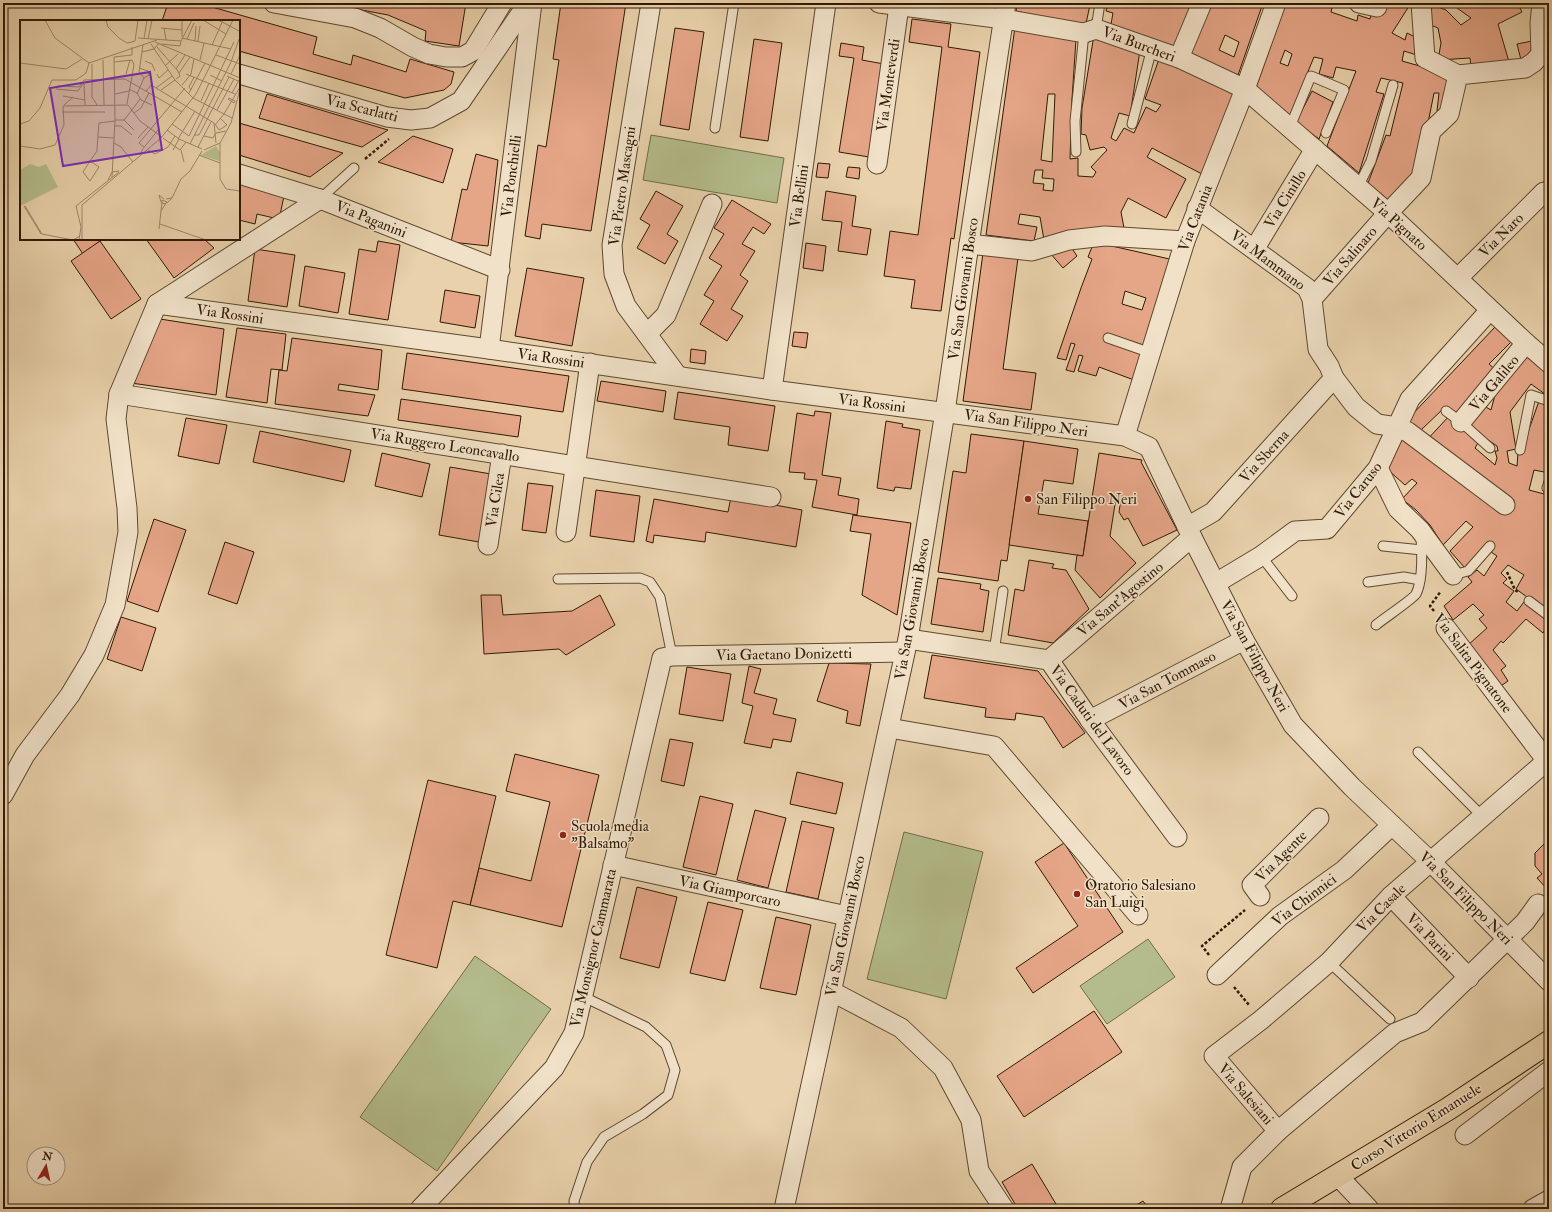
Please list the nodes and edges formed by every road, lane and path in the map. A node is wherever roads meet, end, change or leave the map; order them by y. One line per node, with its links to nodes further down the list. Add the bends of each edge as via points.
1 (274, 3): 2 (street, via 356,18 429,54 462,57 473,51)
2 (502, 3)
3 (528, 3): 26 (street, Via Scarlatti, via 461,101 430,118)
4 (532, 3): 45 (street, Via Ponchielli)
5 (651, 3): 50 (street, Via Pietro Mascagni, via 612,245 614,274 626,306)
6 (734, 3): 29 (lane)
7 (826, 3): 59 (street, Via Bellini)
8 (879, 3): 15 (street, Via Burcheri)
9 (1100, 3): 18 (lane)
10 (1202, 3): 21 (street)
11 (1276, 3): 25 (street, Via Catania)
12 (1359, 3): 16 (street)
13 (1421, 3): 23 (street, via 1425,58)
14 (1542, 3): 20 (street, via 1540,23)
15 (899, 6): 17 (street, Via Burcheri); 33 (street, Via Monteverdi)
16 (1377, 7)
17 (1005, 11): 18 (street, Via Burcheri); 43 (street, Via San Giovanni Bosco)
18 (1090, 31): 19 (street, Via Burcheri); 32 (lane, via 1075,121)
19 (1152, 48): 21 (street, Via Burcheri); 27 (lane)
20 (1545, 50): 23 (street, via 1524,68)
21 (1179, 58): 25 (street, Via Burcheri)
22 (240, 74): 26 (street, Via Scarlatti, via 387,117)
23 (1458, 75): 41 (street, Via Salinaro, via 1449,114 1431,131 1421,178)
24 (1393, 85): 36 (lane, via 1371,160)
25 (1245, 89): 28 (street, Via Pignato); 40 (street, Via Catania)
26 (411, 120): 34 (path)
27 (1132, 124)
28 (1290, 127): 30 (lane, via 1311,76 1344,90); 31 (street, Via Pignato)
29 (714, 128)
30 (1326, 133)
31 (1315, 149): 36 (street, Via Pignato); 44 (street, Via Cinillo)
32 (1076, 152)
33 (877, 164)
34 (354, 168): 38 (lane)
35 (240, 174): 38 (street, Via Paganini)
36 (1358, 187): 41 (street, Via Pignato)
37 (1546, 194): 46 (street, Via Naro)
38 (320, 199): 45 (street, Via Paganini); 48 (street)
39 (712, 204): 50 (street, via 666,314)
40 (1197, 208): 42 (street, Via Catania); 44 (street, Via Mammano)
41 (1388, 213): 46 (street, Via Pignato); 47 (street, Via Salinaro)
42 (1184, 241): 43 (street, via 1105,236 1069,240 1032,251); 54 (street, Via Catania)
43 (969, 244): 62 (street, Via San Giovanni Bosco)
44 (1255, 248): 47 (street, Via Mammano, via 1307,288)
45 (500, 270): 53 (street, Via Ponchielli)
46 (1458, 278): 49 (street, Via Pignato)
47 (1312, 299): 58 (street, Via Mammano, via 1318,349)
48 (157, 304): 53 (street, Via Rossini); 60 (street)
49 (1490, 310): 52 (street, Via Pignato); 64 (street, Via Caruso, via 1410,399)
50 (647, 334): 57 (street, Via Pietro Mascagni)
51 (1108, 338): 54 (lane)
52 (1526, 344): 56 (street, Via Pignato); 63 (street, Via Galileo)
53 (489, 349): 55 (street, Via Rossini)
54 (1151, 353): 65 (street, Via Catania)
55 (590, 363): 57 (street, Via Rossini); 69 (street)
56 (1549, 363)
57 (677, 375): 59 (street, Via Rossini)
58 (1334, 378): 64 (street, Via Mammano, via 1356,406 1377,424); 75 (street, Via Sberna, via 1213,512)
59 (772, 390): 62 (street, Via Rossini)
60 (119, 394): 68 (street, Via Ruggero Leoncavallo); 103 (street, via 116,419 128,532 114,605 94,655 70,695 25,755)
61 (1549, 401): 67 (lane, via 1531,395)
62 (946, 412): 65 (street, Via San Filippo Neri); 95 (street, Via San Giovanni Bosco)
63 (1453, 416): 66 (lane)
64 (1397, 427): 70 (street, Via Caruso); 72 (street, via 1408,432)
65 (1125, 436): 75 (street, Via San Filippo Neri, via 1149,448)
66 (1490, 448)
67 (1520, 450)
68 (502, 454): 69 (street, Via Ruggero Leoncavallo); 76 (street, Via Cilea)
69 (575, 466): 71 (street, Via Ruggero Leoncavallo); 74 (street)
70 (1378, 468): 73 (street, via 1398,509); 80 (street, Via Caruso, via 1327,529 1295,531)
71 (771, 497)
72 (1505, 505)
73 (1420, 530): 79 (lane); 82 (street)
74 (566, 532)
75 (1190, 532): 86 (street, Via San Filippo Neri); 98 (street, Via Sant'Agostino)
76 (488, 545)
77 (1383, 546): 79 (lane)
78 (1490, 546): 82 (lane, via 1468,571)
79 (1422, 550): 84 (lane)
80 (1261, 556): 86 (street, Via Caruso); 89 (lane)
81 (1507, 572): 87 (path)
82 (1453, 574): 93 (path, Via Salita Pignatone, via 1430,606)
83 (558, 579): 97 (lane, via 640,578 650,582 660,597)
84 (1420, 580): 85 (lane, via 1404,577); 92 (lane, via 1416,595)
85 (1368, 582)
86 (1216, 583): 94 (street, Via San Filippo Neri)
87 (1515, 590)
88 (1003, 591): 96 (lane)
89 (1292, 596)
90 (1529, 602): 91 (lane)
91 (1549, 616)
92 (1376, 625)
93 (1446, 628): 102 (street, Via Salita Pignatone)
94 (1244, 640): 99 (street, Via San Tommaso); 106 (street, Via San Filippo Neri, via 1293,725 1352,788)
95 (906, 646): 96 (street, Via Caduti del Lavoro); 97 (street, Via Gaetano Donizetti); 100 (street, Via San Giovanni Bosco)
96 (994, 652): 98 (street, Via Caduti del Lavoro)
97 (667, 657): 109 (street, Via Monsignor Cammarata)
98 (1049, 660): 99 (street, Via Caduti del Lavoro)
99 (1090, 720): 107 (street, Via Caduti del Lavoro)
100 (889, 728): 113 (street, via 994,746); 114 (street, Via San Giovanni Bosco)
101 (1418, 752): 104 (lane)
102 (1548, 760): 104 (street, Via Casale)
103 (3, 795)
104 (1482, 816): 108 (street, Via Casale)
105 (1319, 818): 110 (street, Via Agente, via 1252,885)
106 (1392, 825): 108 (street, Via San Filippo Neri); 119 (street, Via Chinnici, via 1344,870 1280,916)
107 (1177, 837)
108 (1430, 861): 111 (street, Via Casale); 116 (street, Via San Filippo Neri)
109 (613, 865): 114 (street, Via Giamporcaro); 123 (street, Via Monsignor Cammarata)
110 (1260, 896)
111 (1391, 896): 118 (street, Via Casale); 120 (street, Via Parini)
112 (1538, 904): 116 (street)
113 (1138, 915)
114 (848, 916): 122 (street, Via San Giovanni Bosco)
115 (1228, 926): 117 (path)
116 (1507, 939): 120 (street); 121 (street, Via San Filippo Neri)
117 (1202, 946)
118 (1329, 962): 124 (lane); 125 (street, Via Casale)
119 (1224, 978): 125 (path)
120 (1469, 978): 129 (street, via 1422,1022 1395,1033)
121 (1549, 982)
122 (831, 991): 135 (street, Via San Giovanni Bosco); 136 (street, via 902,1028 943,1068 971,1120 979,1170)
123 (582, 996): 133 (street, Via Monsignor Cammarata, via 574,1033 554,1068); 134 (lane, via 646,1027 666,1046 675,1070 668,1095 644,1114 604,1137 587,1162 574,1201)
124 (1390, 1019)
125 (1261, 1020): 127 (street, Via Casale)
126 (1549, 1042): 131 (main road, Corso Vittorio Emanuele, via 1448,1109)
127 (1214, 1056): 129 (street, Via Salesiani)
128 (1549, 1071): 130 (street)
129 (1278, 1131): 137 (street, via 1242,1167)
130 (1465, 1135)
131 (1337, 1175): 138 (main road, Corso Vittorio Emanuele); 139 (street)
132 (1549, 1200): 140 (street)
133 (424, 1208)
134 (576, 1209)
135 (784, 1209)
136 (1004, 1209)
137 (1230, 1209)
138 (1282, 1209)
139 (1369, 1209)
140 (1533, 1209)

